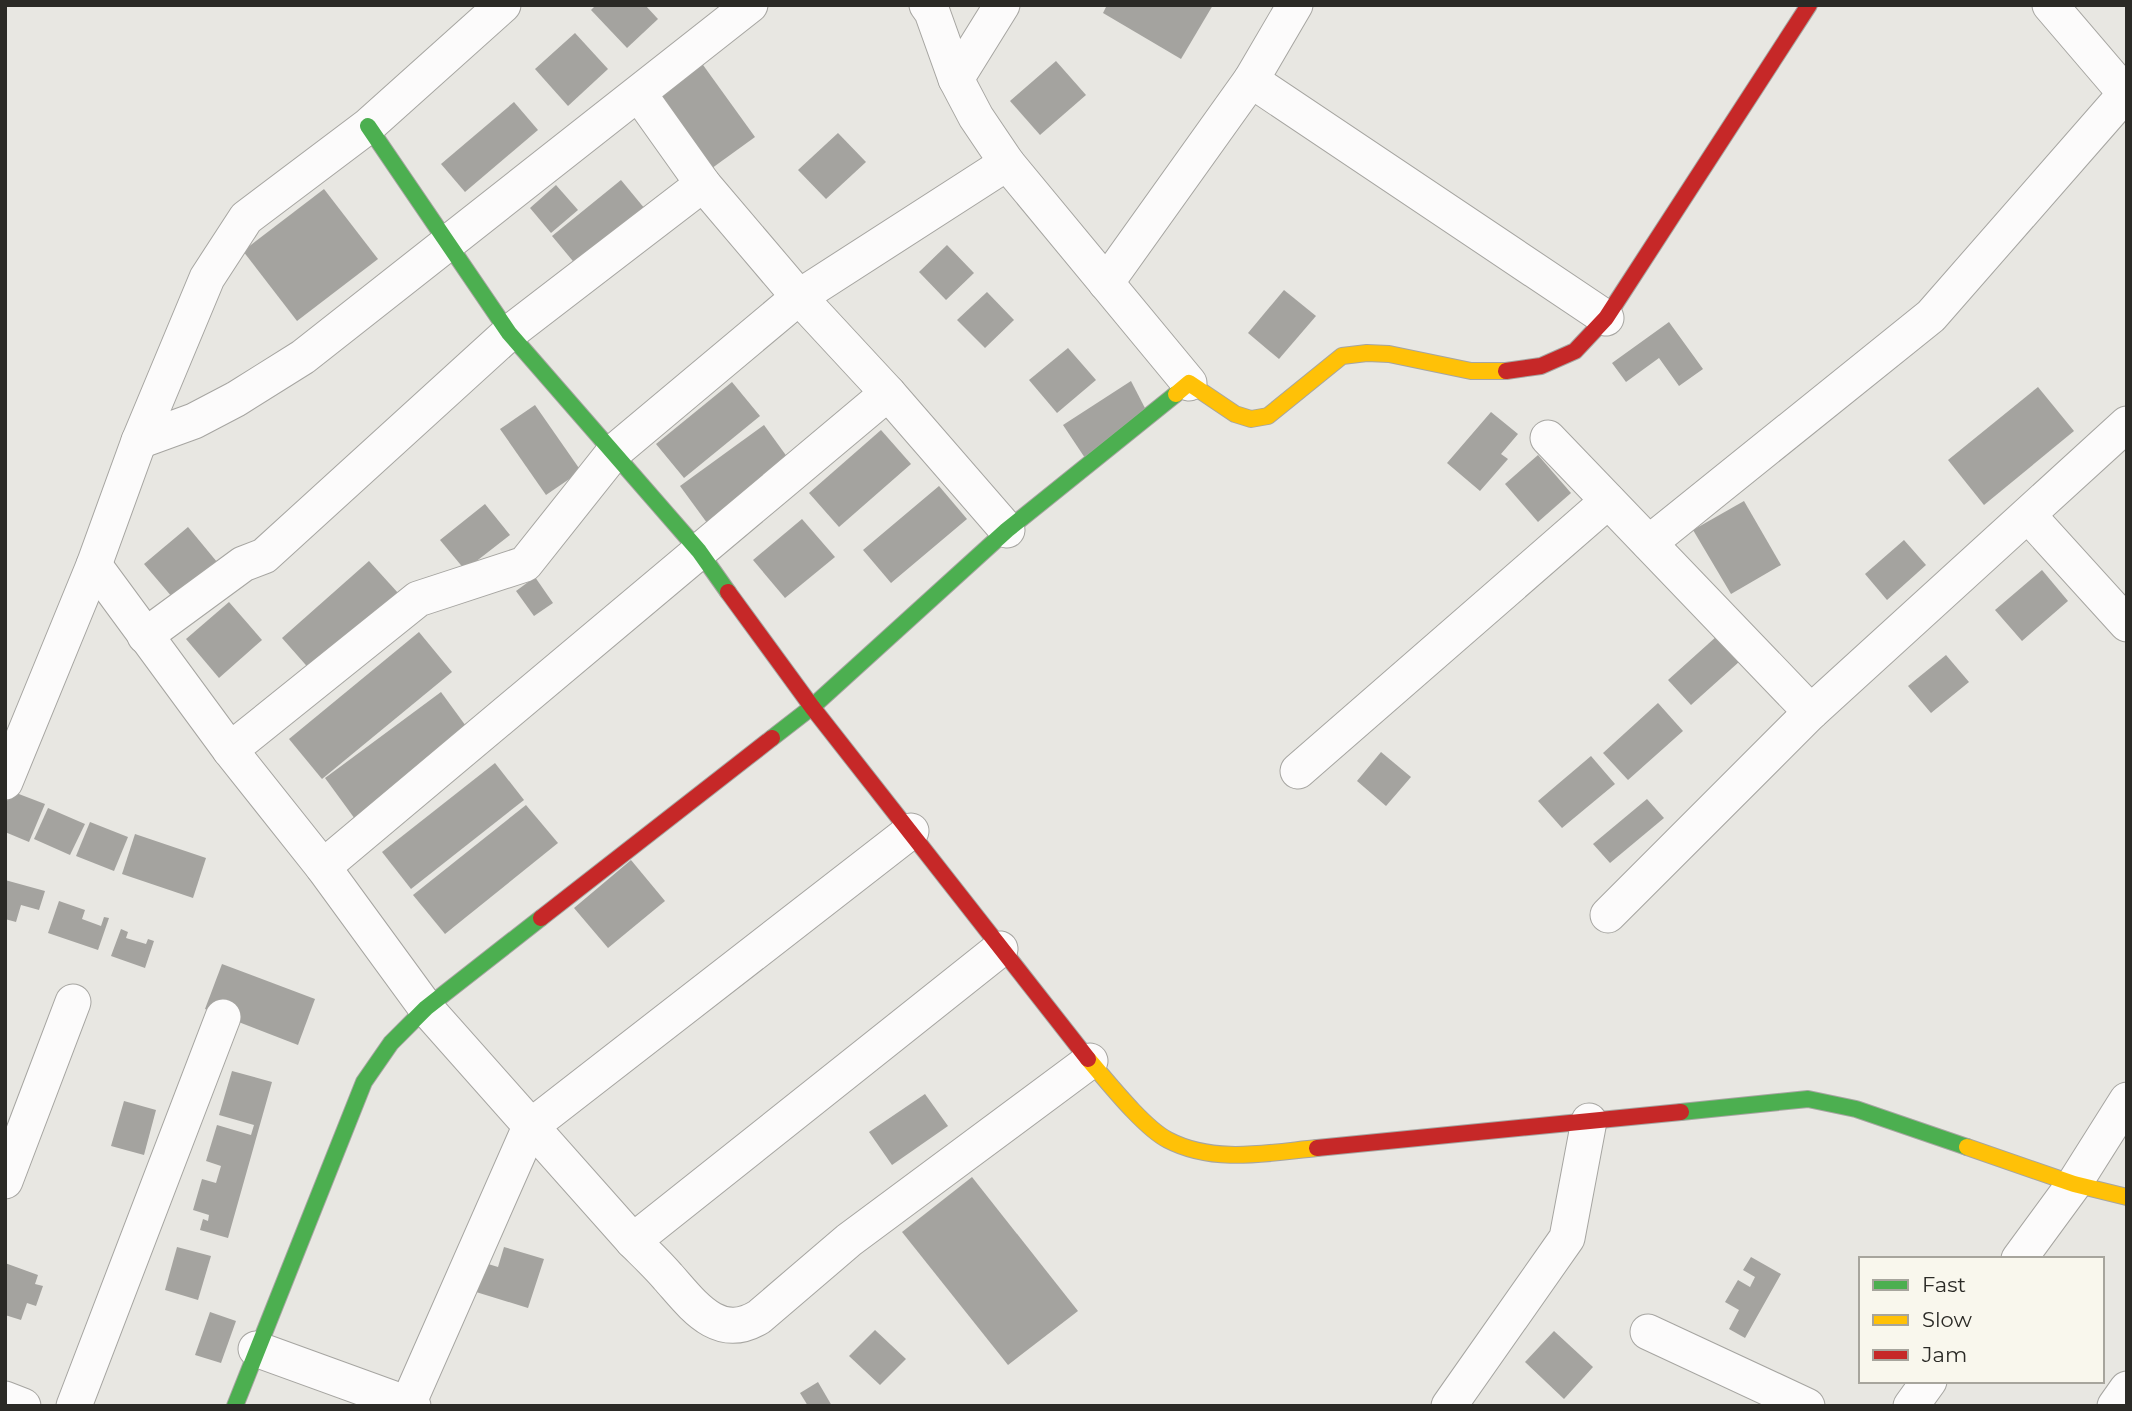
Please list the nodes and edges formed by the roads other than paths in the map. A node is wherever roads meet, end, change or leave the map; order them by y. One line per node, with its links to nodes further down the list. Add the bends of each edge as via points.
1 (503, 5): 12 (street)
2 (750, 5): 10 (street)
3 (927, 5): 8 (street)
4 (1002, 5): 8 (street)
5 (1295, 5): 9 (street)
6 (1809, 5): 18 (street)
7 (2050, 5): 11 (street)
8 (956, 79): 13 (street)
9 (1251, 80): 16 (street); 18 (street)
10 (639, 94): 14 (street); 15 (street)
11 (2126, 94): 29 (street, via 1931,316)
12 (368, 126): 15 (street); 24 (street, via 246,218 207,278)
13 (1007, 163): 16 (street); 17 (street)
14 (702, 184): 17 (street); 19 (street)
15 (448, 241): 19 (street); 24 (street, via 303,356 194,421)
16 (1106, 283): 20 (street)
17 (799, 297): 21 (street); 25 (street)
18 (1606, 318): 20 (street, via 1575,351 1541,366 1512,371 1471,371 1389,354 1342,356 1268,416 1251,419 1235,414)
19 (509, 333): 25 (street); 33 (street, via 264,556 243,564)
20 (1189, 383): 28 (street)
21 (888, 393): 28 (street); 30 (street)
22 (2127, 424): 27 (street)
23 (1548, 438): 26 (street)
24 (139, 441): 31 (street)
25 (614, 452): 30 (street); 36 (street, via 525,564 418,599)
26 (1608, 500): 29 (street); 37 (street)
27 (2028, 515): 32 (street); 35 (street)
28 (1007, 530): 34 (street)
29 (1649, 543): 35 (street)
30 (699, 551): 34 (street); 40 (street)
31 (94, 565): 33 (street); 38 (street)
32 (2127, 624)
33 (145, 636): 36 (street)
34 (811, 707): 39 (street); 44 (street)
35 (1811, 712): 41 (street)
36 (230, 750): 40 (street)
37 (1298, 771)
38 (5, 782)
39 (911, 831): 42 (street); 49 (street)
40 (323, 867): 44 (street)
41 (1608, 915)
42 (1000, 949): 46 (street); 53 (street)
43 (73, 1002): 50 (street)
44 (426, 1009): 49 (street); 56 (street, via 391,1043 364,1083)
45 (223, 1017): 62 (street)
46 (1090, 1061): 48 (street, via 1166,1139 1197,1151 1242,1156); 53 (street, via 849,1240 748,1324 710,1320)
47 (2127, 1100): 51 (street)
48 (1589, 1121): 51 (street, via 1808,1099 1856,1109); 64 (street, via 1567,1238)
49 (530, 1127): 53 (street); 60 (street)
50 (5, 1181)
51 (2074, 1184): 52 (street); 54 (street)
52 (2127, 1197)
53 (633, 1241)
54 (2020, 1257)
55 (1648, 1332): 65 (street)
56 (256, 1349): 60 (street); 63 (street)
57 (1928, 1383): 66 (street)
58 (2127, 1389): 67 (street)
59 (5, 1399): 61 (street)
60 (410, 1405)
61 (23, 1406)
62 (74, 1406)
63 (235, 1406)
64 (1449, 1406)
65 (1807, 1406)
66 (1911, 1406)
67 (2115, 1406)

